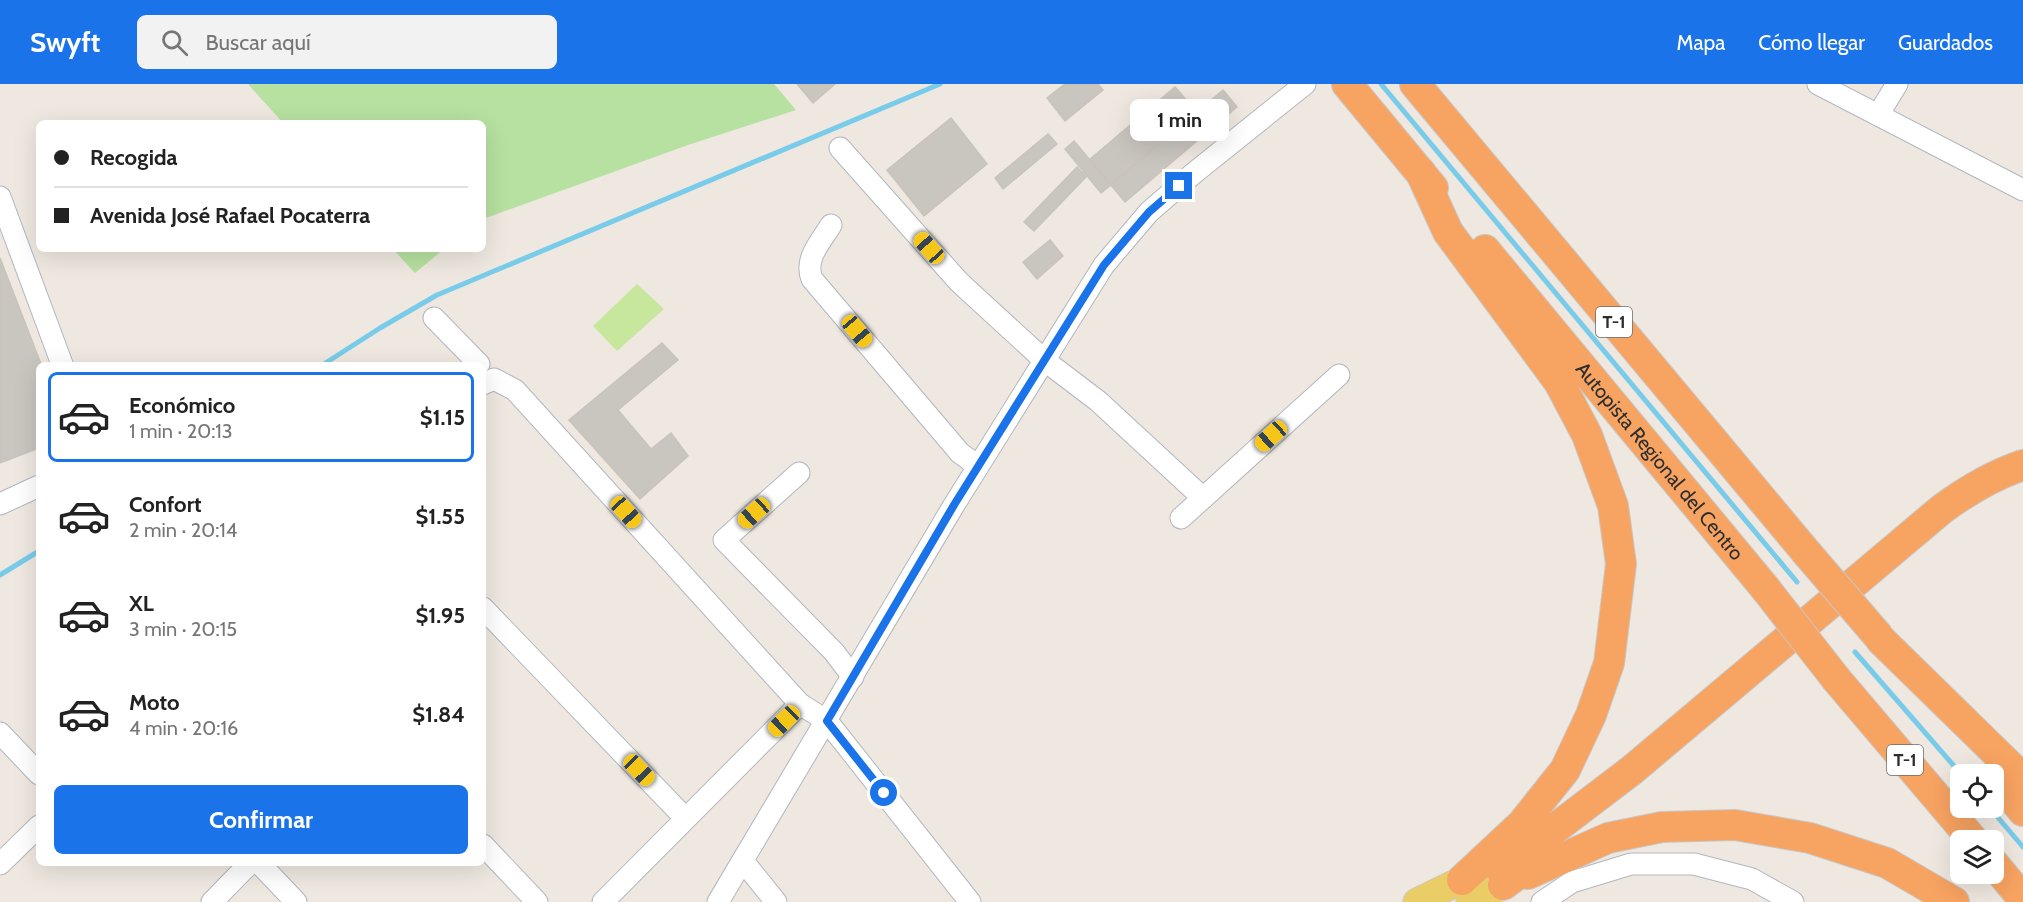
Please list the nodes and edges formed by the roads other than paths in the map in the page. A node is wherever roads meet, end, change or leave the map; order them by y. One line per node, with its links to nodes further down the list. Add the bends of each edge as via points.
1 (1305, 84): 13 (street, via 1149,212 1104,265)
2 (1347, 84): 8 (highway, Autopista Regional del Centro / T-1)
3 (1818, 84): 6 (street)
4 (1897, 84): 6 (street)
5 (1418, 88): 27 (highway, T-1, bridge)
6 (1878, 115): 9 (street)
7 (840, 148): 13 (street, via 959,282)
8 (1420, 172): 39 (highway, Autopista Regional del Centro / T-1, bridge); 47 (highway, via 1448,232 1559,382 1587,435 1613,506 1621,564 1609,663 1591,716 1565,770)
9 (2023, 190)
10 (0, 197): 14 (street)
11 (831, 225): 19 (street, via 809,261 812,279 960,453)
12 (434, 318): 15 (street)
13 (1044, 360): 19 (street); 23 (street, via 1098,401)
14 (61, 362)
15 (474, 362)
16 (486, 375): 29 (street, via 515,390)
17 (1339, 375): 23 (street)
18 (2023, 465): 47 (highway, via 1968,490 1917,528 1632,770)
19 (978, 466): 28 (street)
20 (799, 473): 28 (street, via 724,540 834,652)
21 (2023, 483): 46 (highway, via 1994,495 1958,518 1603,813)
22 (36, 487): 24 (street)
23 (1203, 498): 25 (street)
24 (0, 504)
25 (1181, 518)
26 (486, 611): 37 (street)
27 (1880, 638): 32 (highway, T-1); 34 (highway)
28 (853, 677): 30 (street)
29 (800, 704): 30 (street); 37 (street)
30 (827, 721): 41 (street); 55 (street)
31 (0, 733): 33 (street)
32 (1984, 764)
33 (36, 771)
34 (2023, 777)
35 (2004, 788): 36 (highway, T-1)
36 (2023, 811)
37 (685, 819): 52 (street)
38 (36, 829): 42 (street)
39 (1964, 830)
40 (486, 848): 51 (street)
41 (743, 861): 53 (street); 54 (street)
42 (0, 864)
43 (247, 866): 49 (street)
44 (262, 866): 50 (street)
45 (2004, 876): 48 (highway)
46 (1503, 885): 47 (main road); 59 (highway, via 1608,838 1662,827 1735,825 1810,838 1887,863)
47 (1466, 891): 56 (main road)
48 (2023, 899)
49 (212, 902)
50 (296, 902)
51 (537, 902)
52 (603, 902)
53 (718, 902)
54 (776, 902)
55 (970, 902)
56 (1417, 902)
57 (1542, 902): 58 (street, via 1572,882 1631,864 1694,864 1752,879)
58 (1793, 902)
59 (1954, 902)

